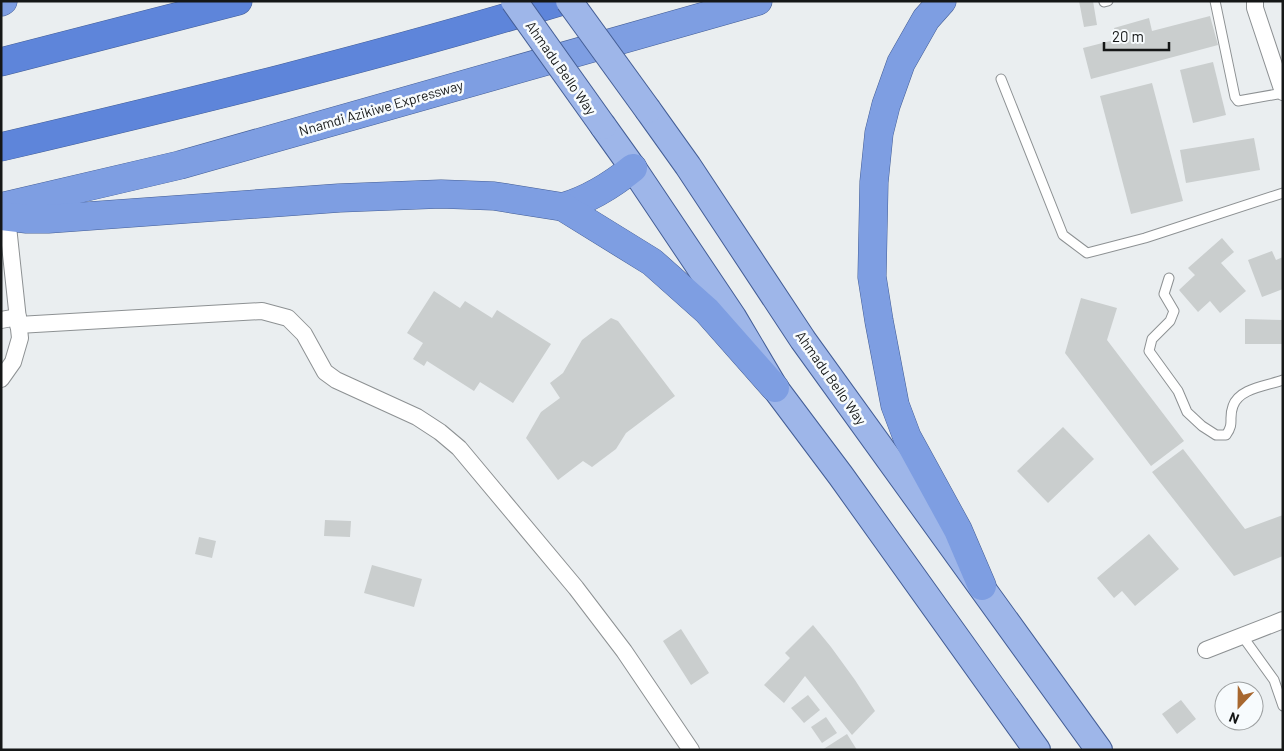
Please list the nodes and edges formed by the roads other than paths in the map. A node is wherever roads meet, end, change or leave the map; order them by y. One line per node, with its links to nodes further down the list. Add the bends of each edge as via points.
1 (238, 1): 9 (highway)
2 (514, 1): 13 (main road, Ahmadu Bello Way, bridge)
3 (562, 1): 12 (highway, via 482,26)
4 (569, 1): 22 (main road, Ahmadu Bello Way, bridge, via 688,166 803,340)
5 (758, 1): 16 (highway, Nnamdi Azikiwe Expressway)
6 (942, 1): 22 (highway, via 926,19 901,63 886,105 879,133 874,182 872,277 895,405 907,437 958,530)
7 (1215, 1): 11 (lane, via 1235,97 1238,100)
8 (1254, 1): 11 (street)
9 (1, 62)
10 (1001, 79): 14 (lane, via 1063,235 1087,253 1145,238)
11 (1283, 93)
12 (1, 147)
13 (633, 168): 15 (highway, via 603,190); 21 (main road, Ahmadu Bello Way, via 733,317)
14 (1283, 193)
15 (563, 207): 16 (highway, via 494,196 441,194 48,219); 21 (highway, via 652,262 707,311)
16 (3, 214): 18 (street)
17 (1169, 278): 20 (lane, via 1164,294 1174,311 1170,321 1152,339 1149,351 1178,391 1187,412 1202,426 1216,435 1226,436 1232,427 1233,405 1243,392)
18 (12, 321): 19 (street, via 20,338 13,362); 28 (street, via 262,310 288,318 304,334 325,372 417,416 459,448 582,596 624,651)
19 (1, 379)
20 (1283, 380)
21 (775, 388): 29 (main road, Ahmadu Bello Way, via 842,476)
22 (982, 586): 30 (main road, Ahmadu Bello Way)
23 (1283, 620): 24 (street)
24 (1242, 637): 25 (street); 26 (lane)
25 (1206, 650)
26 (1279, 682): 27 (lane)
27 (1283, 706)
28 (691, 750)
29 (1037, 750)
30 (1099, 750)

